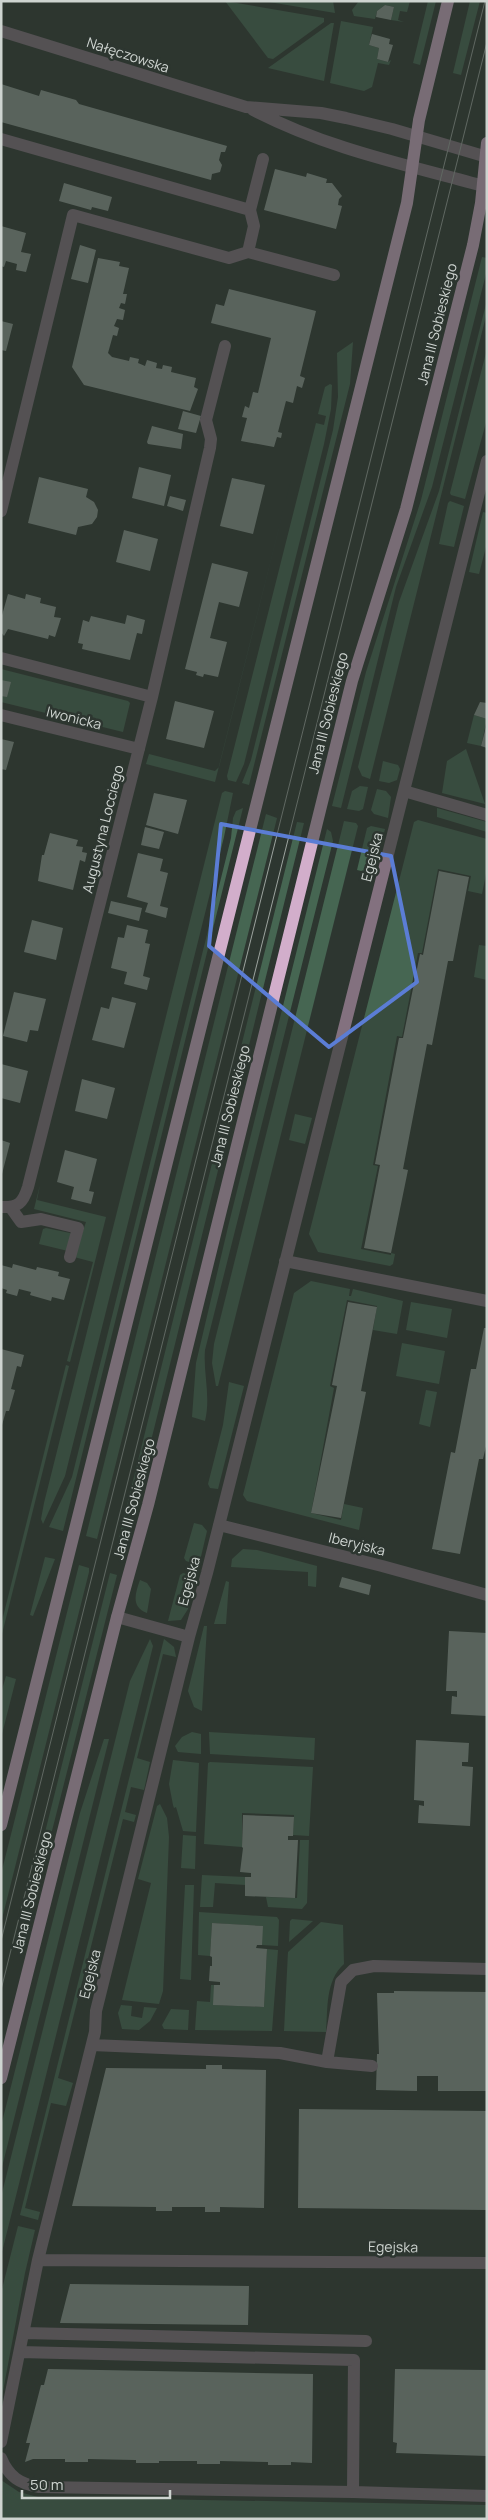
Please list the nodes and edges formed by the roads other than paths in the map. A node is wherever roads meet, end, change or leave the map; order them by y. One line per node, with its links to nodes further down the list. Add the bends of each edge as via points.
1 (448, 1): 4 (main road)
2 (1, 31): 3 (street, Nałęczowska)
3 (246, 107): 4 (street, Nałęczowska, via 328,115); 9 (street, Nałęczowska, via 291,130)
4 (417, 136): 7 (street, Nałęczowska); 9 (main road)
5 (1, 139): 11 (street)
6 (487, 143): 7 (main road, Jana III Sobieskiego)
7 (486, 156): 10 (main road, Jana III Sobieskiego)
8 (263, 159): 11 (street)
9 (413, 169): 10 (street, Nałęczowska); 32 (main road)
10 (485, 187): 30 (main road, Jana III Sobieskiego, via 416,472 352,681 158,1469)
11 (250, 210): 12 (street, via 254,226)
12 (248, 252): 13 (street); 16 (street, via 229,258 73,215)
13 (334, 275)
14 (225, 346): 19 (street, Augustyna Locciego, via 206,420 211,439)
15 (487, 461): 22 (street, Egejska)
16 (6, 476): 17 (street)
17 (1, 510)
18 (1, 658): 19 (street)
19 (152, 697): 21 (street, Augustyna Locciego)
20 (1, 715): 21 (street, Iwonicka)
21 (139, 749): 24 (street, Augustyna Locciego, via 28,1187 19,1205)
22 (404, 791): 23 (street); 26 (street, Egejska)
23 (487, 815)
24 (6, 1207): 25 (street, via 21,1222 41,1219 78,1228)
25 (70, 1257)
26 (285, 1261): 27 (street); 28 (street, Egejska)
27 (487, 1301)
28 (219, 1525): 29 (street, Iberyjska); 31 (street, Egejska)
29 (487, 1595)
30 (117, 1617): 31 (street); 38 (main road, Jana III Sobieskiego)
31 (189, 1637): 35 (street, Egejska, via 96,2011)
32 (5, 1792): 33 (main road)
33 (1, 1825)
34 (487, 1969): 36 (street, via 374,1966 352,1970 341,1982)
35 (92, 2045): 36 (street, via 280,2052); 39 (street, Egejska)
36 (327, 2062): 37 (street)
37 (372, 2066)
38 (1, 2078)
39 (38, 2260): 40 (street, Egejska); 41 (street)
40 (487, 2263)
41 (24, 2333): 42 (street); 43 (street)
42 (366, 2341)
43 (20, 2352): 44 (street); 46 (street, via 354,2360)
44 (1, 2442)
45 (1, 2458): 46 (street, via 13,2478 39,2487)
46 (353, 2492): 47 (street)
47 (487, 2496)

